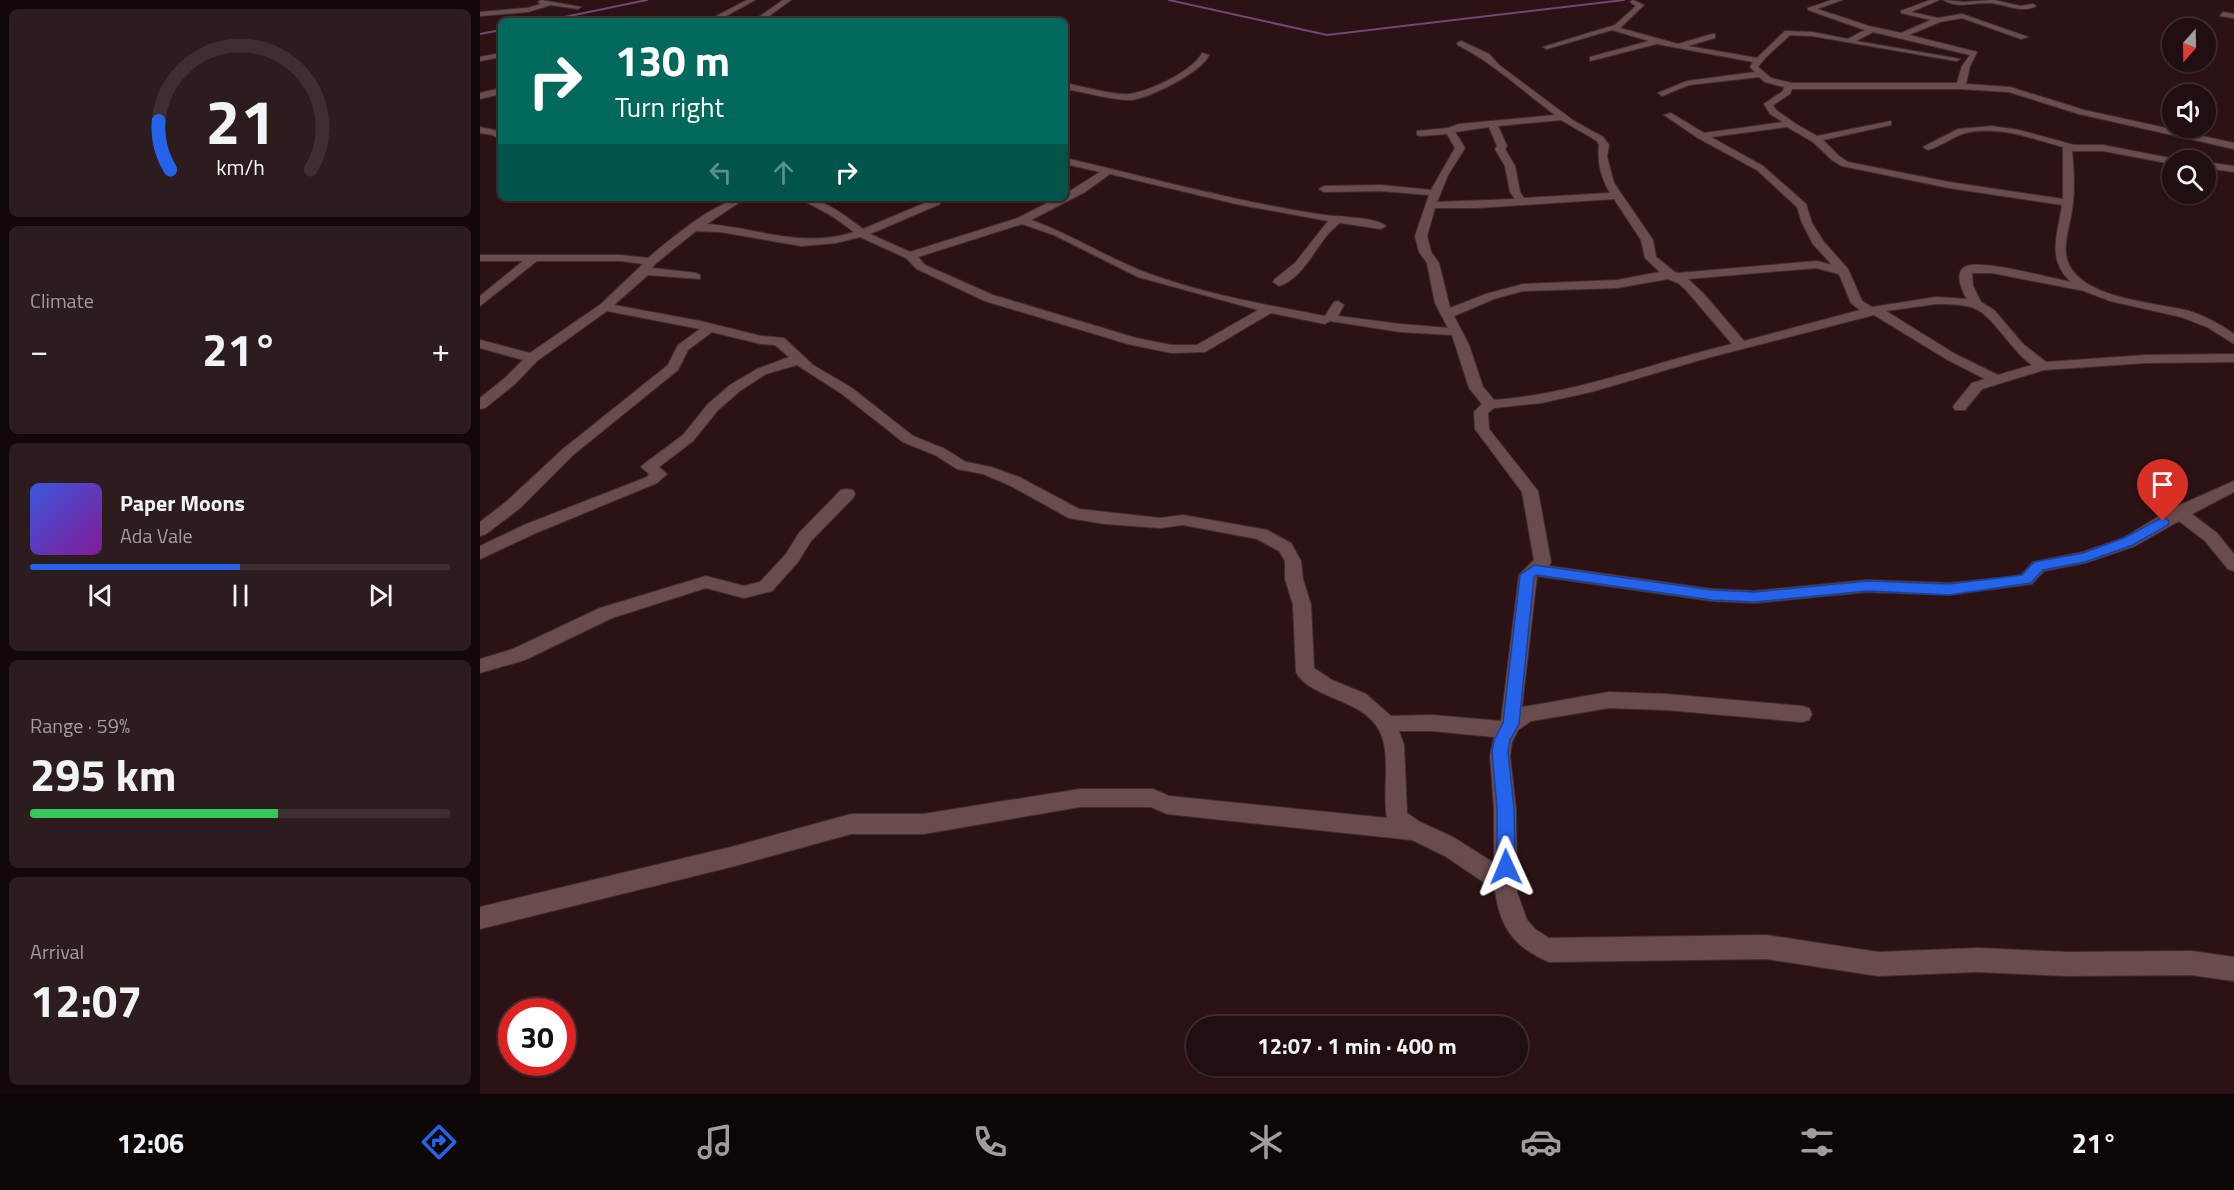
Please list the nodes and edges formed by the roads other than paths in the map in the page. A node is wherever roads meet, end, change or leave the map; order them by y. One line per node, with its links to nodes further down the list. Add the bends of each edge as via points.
1 (752, 0): 14 (street)
2 (788, 0): 15 (street)
3 (1839, 0): 18 (street, via 1810,9)
4 (1936, 0): 16 (street, via 1903,12)
5 (1946, 0): 9 (street)
6 (527, 1): 8 (street)
7 (1633, 2): 17 (street, via 1641,5)
8 (551, 3): 10 (street); 11 (street, via 528,10)
9 (2032, 6)
10 (578, 7)
11 (480, 14)
12 (2223, 14): 13 (street)
13 (2234, 16)
14 (717, 18)
15 (761, 18)
16 (1938, 20): 19 (street); 21 (street, via 1962,16)
17 (1612, 28): 22 (street); 26 (street)
18 (1872, 29): 19 (street); 23 (street)
19 (1904, 35): 32 (street, via 1969,51 1974,54)
20 (1712, 36): 25 (street)
21 (2024, 37)
22 (1656, 41): 25 (street); 30 (street)
23 (1849, 42): 31 (street, via 1788,33); 32 (street)
24 (1461, 43): 41 (street, via 1486,56)
25 (1676, 46): 31 (street)
26 (1547, 47)
27 (1205, 55): 36 (street, via 1179,79 1130,97)
28 (498, 56): 29 (street)
29 (480, 59)
30 (1593, 60)
31 (1759, 61): 33 (street, via 1754,67)
32 (1968, 61): 35 (street)
33 (1760, 74): 34 (street, via 1772,82); 38 (street, via 1687,83)
34 (1789, 85): 35 (street); 44 (street, via 1786,92 1768,104)
35 (1961, 86): 51 (street, via 2017,91 2082,112)
36 (1068, 87)
37 (498, 92): 39 (street)
38 (1662, 93)
39 (480, 96)
40 (1668, 115): 49 (street)
41 (1563, 117): 43 (street); 61 (street, via 1600,139)
42 (1888, 123): 50 (street)
43 (1491, 124): 46 (street); 67 (street, via 1497,131)
44 (1790, 125): 49 (street); 50 (street)
45 (480, 130): 48 (street)
46 (1450, 131): 47 (street); 60 (street, via 1460,148)
47 (1420, 133)
48 (498, 135)
49 (1701, 136): 79 (street, via 1760,168 1802,206 1819,244)
50 (1814, 139): 68 (street, via 1835,160 1845,164)
51 (2234, 146)
52 (1928, 147): 53 (street, via 1946,142 1959,132 1985,127)
53 (2072, 147): 54 (street); 68 (street, via 2067,149)
54 (2162, 159)
55 (1068, 162): 58 (street)
56 (2216, 167): 57 (street)
57 (2234, 169)
58 (1108, 171): 62 (street); 70 (street, via 1178,189)
59 (1324, 189): 60 (street, via 1381,188)
60 (1435, 193): 69 (street)
61 (1616, 196): 67 (street); 81 (street, via 1641,229 1649,255 1661,270)
62 (1068, 197)
63 (736, 201): 73 (street)
64 (810, 201): 74 (street)
65 (1059, 201): 71 (street)
66 (936, 202): 74 (street)
67 (1521, 202): 69 (street)
68 (2068, 203): 83 (street, via 2060,257 2067,274)
69 (1431, 205): 90 (street, via 1421,236)
70 (1339, 219): 72 (street); 82 (street, via 1327,227 1299,265)
71 (1022, 220): 75 (street); 88 (street, via 1142,274)
72 (1381, 226)
73 (692, 228): 74 (street, via 801,243 827,242); 78 (street)
74 (863, 233): 75 (street)
75 (910, 256): 88 (street, via 921,267 989,298 1171,349 1200,350)
76 (480, 258): 77 (street)
77 (533, 259): 78 (street, via 621,258); 84 (street)
78 (648, 266): 80 (street); 87 (street)
79 (1842, 269): 81 (street, via 1817,264); 89 (street, via 1857,303)
80 (696, 277)
81 (1676, 277): 90 (street, via 1524,287); 96 (street, via 1695,291)
82 (1279, 282)
83 (2085, 288): 85 (street, via 1969,269 1965,280); 94 (street, via 2134,304 2184,314 2217,327)
84 (480, 302)
85 (1977, 304): 89 (street, via 1936,301); 100 (street, via 1987,309 2017,346)
86 (1338, 305): 93 (street, via 1331,317 1335,320)
87 (605, 307): 92 (street); 97 (street)
88 (1269, 309): 91 (street)
89 (1874, 311): 96 (street); 101 (street, via 1945,354)
90 (1447, 314): 93 (street)
91 (1325, 320)
92 (709, 328): 99 (street, via 779,341); 108 (street, via 683,348 673,367)
93 (1457, 332): 102 (street, via 1476,388)
94 (2234, 339)
95 (480, 344): 97 (street)
96 (1741, 346): 102 (street, via 1555,396 1524,403)
97 (532, 358): 103 (street)
98 (2234, 358): 100 (street)
99 (802, 360): 109 (street, via 789,360 740,384 694,432 649,467 659,474 652,480); 114 (street, via 908,439 962,466 1014,481 1075,514 1160,523 1183,520 1261,534 1285,547 1293,561 1302,605 1305,672 1359,699)
100 (2043, 366): 101 (street)
101 (1997, 379): 104 (street, via 1977,386)
102 (1490, 404): 111 (street, via 1481,412 1482,429 1530,491 1543,562)
103 (480, 405)
104 (1960, 407)
105 (2234, 486): 107 (street)
106 (847, 494): 112 (street, via 805,537 766,587 744,592 706,582 606,613 518,655)
107 (2179, 513): 110 (street, via 2211,537); 111 (street, via 2129,542 2085,557 2039,566 2026,580 1949,589 1868,586 1755,597 1712,595)
108 (480, 530)
109 (480, 553)
110 (2234, 565)
111 (1534, 570): 115 (street, via 1527,575)
112 (480, 666)
113 (1802, 714): 115 (street, via 1609,700 1526,714)
114 (1387, 724): 115 (street, via 1430,722); 116 (street, via 1394,745 1397,816)
115 (1509, 727): 117 (street, via 1500,752)
116 (1413, 830): 117 (street, via 1442,842); 118 (street, via 1167,805 1154,798 1080,798 923,824 851,824)
117 (1507, 886): 119 (street, via 1511,915 1520,930 1530,941 1549,950 1755,947 1878,964 1977,960 2191,963)
118 (480, 918)
119 (2234, 969)

